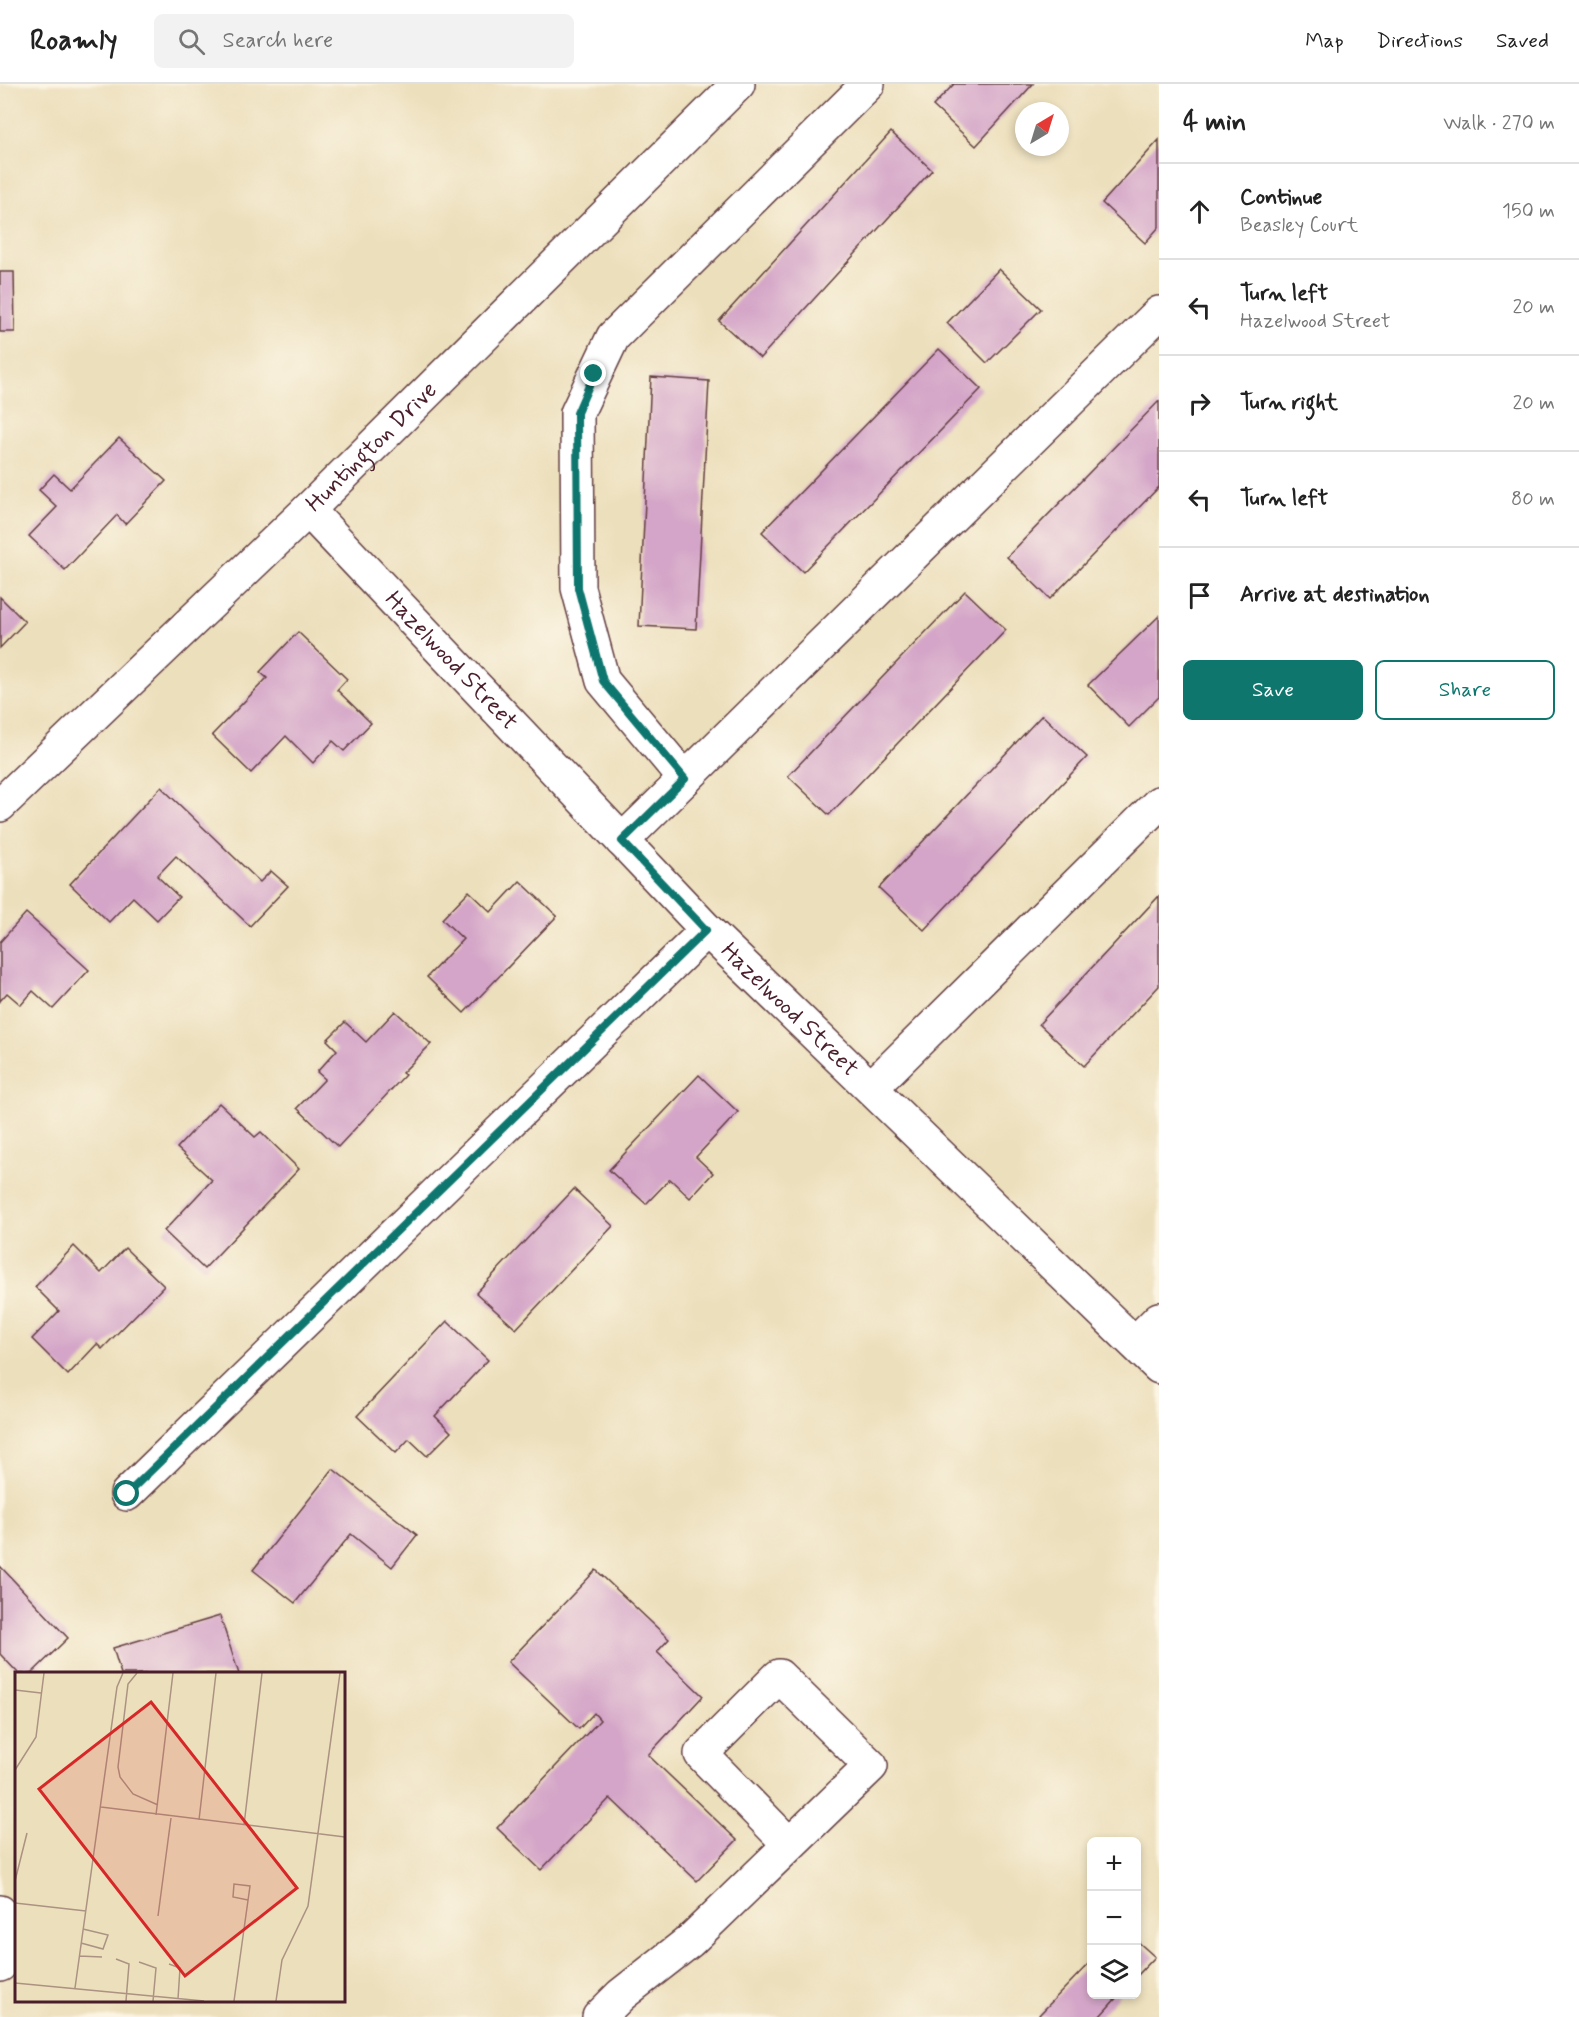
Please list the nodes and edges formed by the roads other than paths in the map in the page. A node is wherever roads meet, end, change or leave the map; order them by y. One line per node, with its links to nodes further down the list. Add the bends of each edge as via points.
1 (738, 84): 4 (street, Huntington Drive)
2 (868, 84): 5 (street, via 613,337 577,413 578,588 603,681)
3 (1159, 314): 5 (street)
4 (309, 510): 7 (street, Huntington Drive); 8 (street, Hazelwood Street)
5 (685, 779): 8 (street)
6 (1159, 803): 10 (street)
7 (0, 805)
8 (622, 841): 9 (street, Hazelwood Street)
9 (706, 930): 10 (street, Hazelwood Street); 14 (street)
10 (871, 1088): 12 (street, Hazelwood Street)
11 (1159, 1319): 12 (street)
12 (1135, 1343): 13 (street, Hazelwood Street)
13 (1159, 1367)
14 (127, 1494)
15 (789, 1844): 15 (street, via 871,1766 779,1676 701,1754); 18 (street, via 690,1941)
16 (0, 1912): 17 (street, via 8,1920 11,1942)
17 (0, 1965)
18 (599, 2017)

